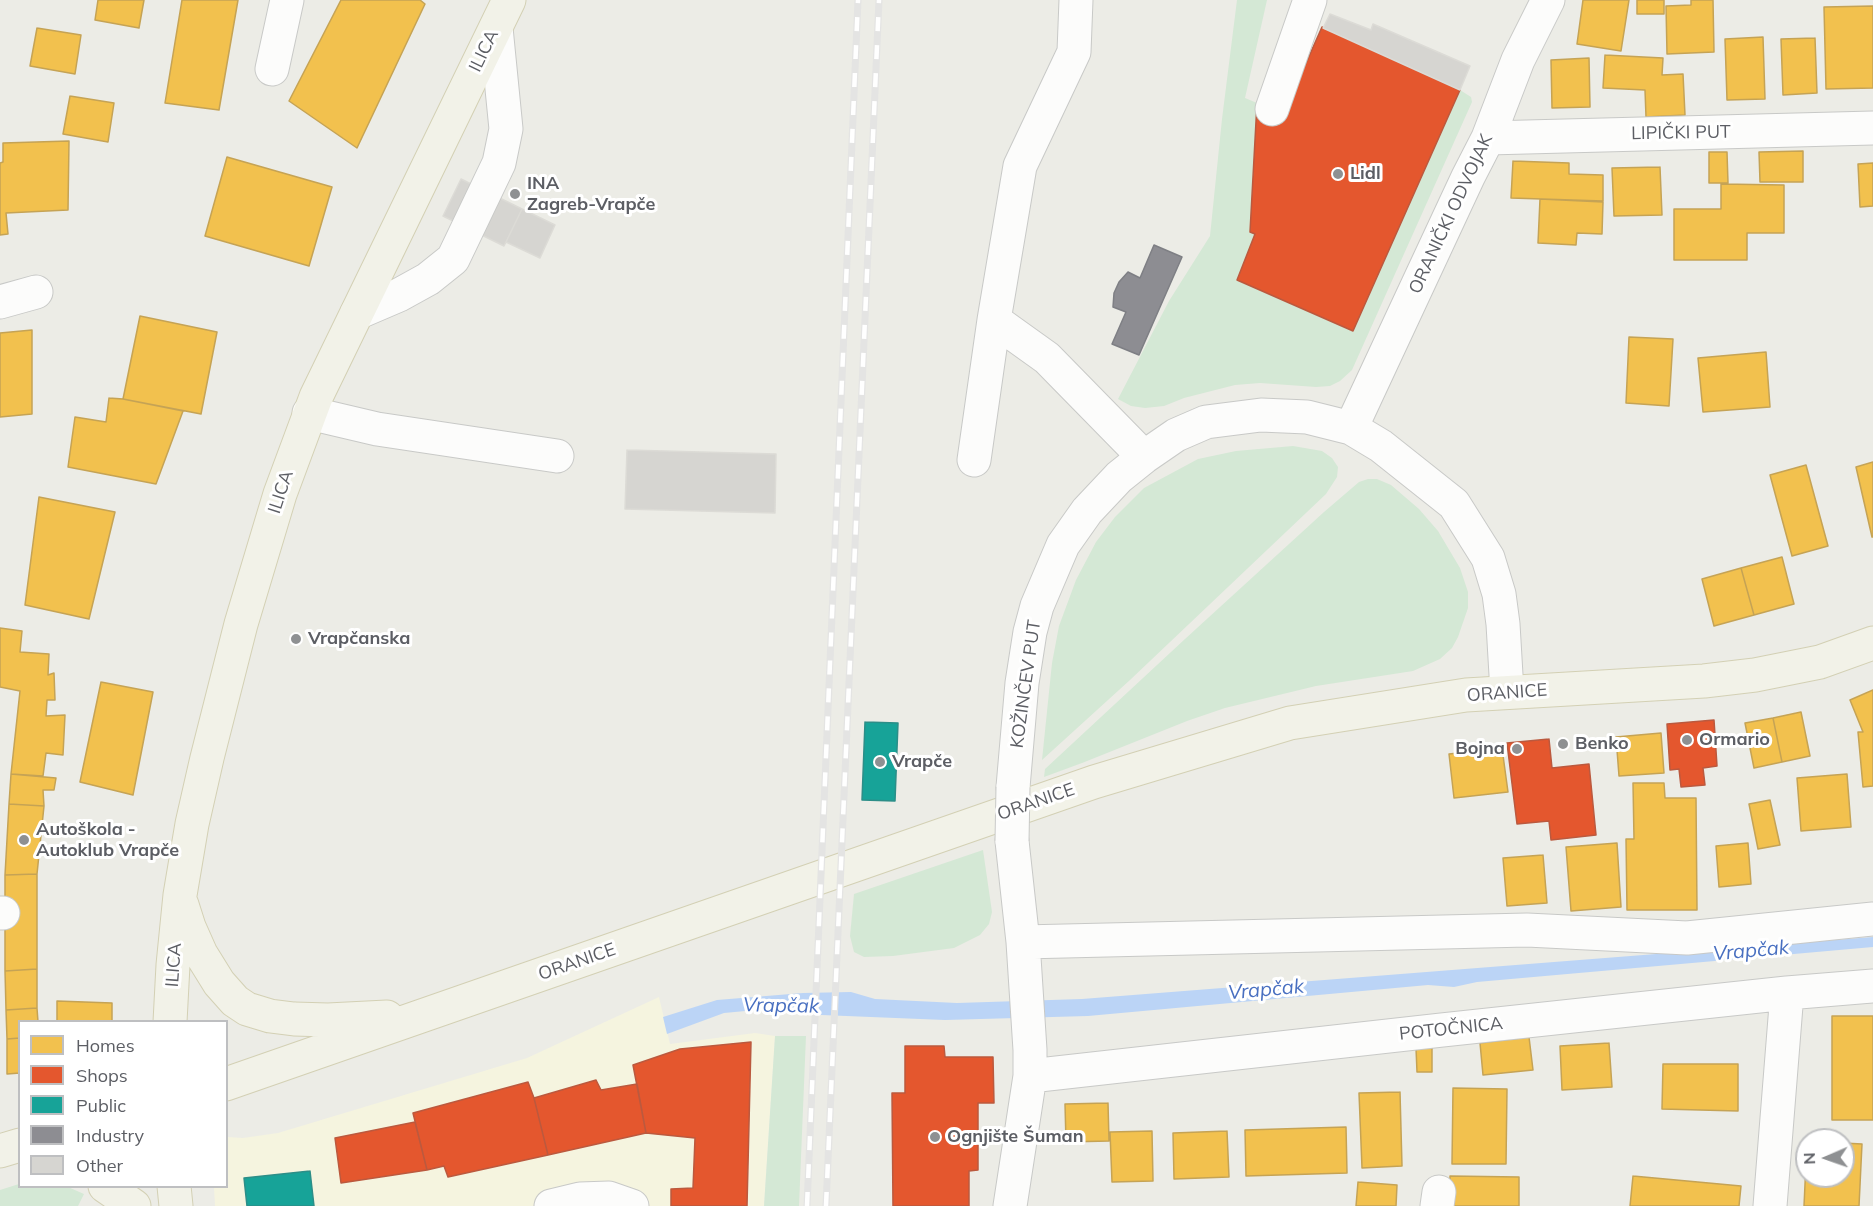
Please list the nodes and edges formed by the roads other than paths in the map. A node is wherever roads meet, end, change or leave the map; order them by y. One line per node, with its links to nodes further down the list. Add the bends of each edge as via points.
1 (287, 0): 6 (street)
2 (1076, 0): 13 (street, via 1074,52 1020,166)
3 (1310, 0): 7 (street)
4 (1548, 0): 9 (street, ORANIČKI ODVOJAK, via 1518,60)
5 (502, 14): 12 (main road, ILICA); 12 (street, via 506,129 499,163 453,259 428,279)
6 (272, 69)
7 (1272, 109)
8 (1873, 128): 9 (street, LIPIČKI PUT)
9 (1488, 138): 15 (street, ORANIČKI ODVOJAK)
10 (36, 292): 11 (street)
11 (0, 302)
12 (357, 314): 14 (main road, ILICA)
13 (994, 320): 17 (street, via 1047,358); 18 (street)
14 (309, 413): 16 (street, via 377,429); 21 (main road, ILICA, via 241,624 204,769)
15 (1351, 428): 17 (street, KOŽINČEV PUT, via 1307,417 1261,415 1213,421 1192,426); 20 (street, KOŽINČEV PUT, via 1381,446 1454,504 1488,558 1499,594)
16 (557, 456)
17 (1144, 456): 23 (street, KOŽINČEV PUT, bridge, via 1087,511 1063,545 1037,606 1022,683 1013,787 1012,841)
18 (974, 460)
19 (1873, 643): 20 (main road, ORANICE, via 1820,662 1755,675)
20 (1507, 692): 26 (main road, ORANICE, via 1290,723 1094,782)
21 (180, 895): 26 (main road, via 201,954 219,983 247,1008 294,1019); 27 (main road, ILICA)
22 (1873, 919): 23 (street, via 1687,938 1527,930 1036,941)
23 (1024, 958): 28 (street, KOŽINČEV PUT)
24 (1873, 986): 25 (street, POTOČNICA)
25 (1787, 993): 28 (street, POTOČNICA); 41 (street)
26 (424, 1016): 29 (main road, ORANICE)
27 (170, 1020)
28 (1030, 1063): 40 (street, KOŽINČEV PUT)
29 (228, 1083)
30 (18, 1146): 31 (main road)
31 (0, 1151)
32 (0, 1157): 33 (main road)
33 (18, 1160)
34 (108, 1188): 36 (main road)
35 (174, 1188): 37 (main road)
36 (134, 1206)
37 (176, 1206)
38 (551, 1206): 39 (street, via 609,1198)
39 (632, 1206)
40 (1010, 1206)
41 (1770, 1206)

